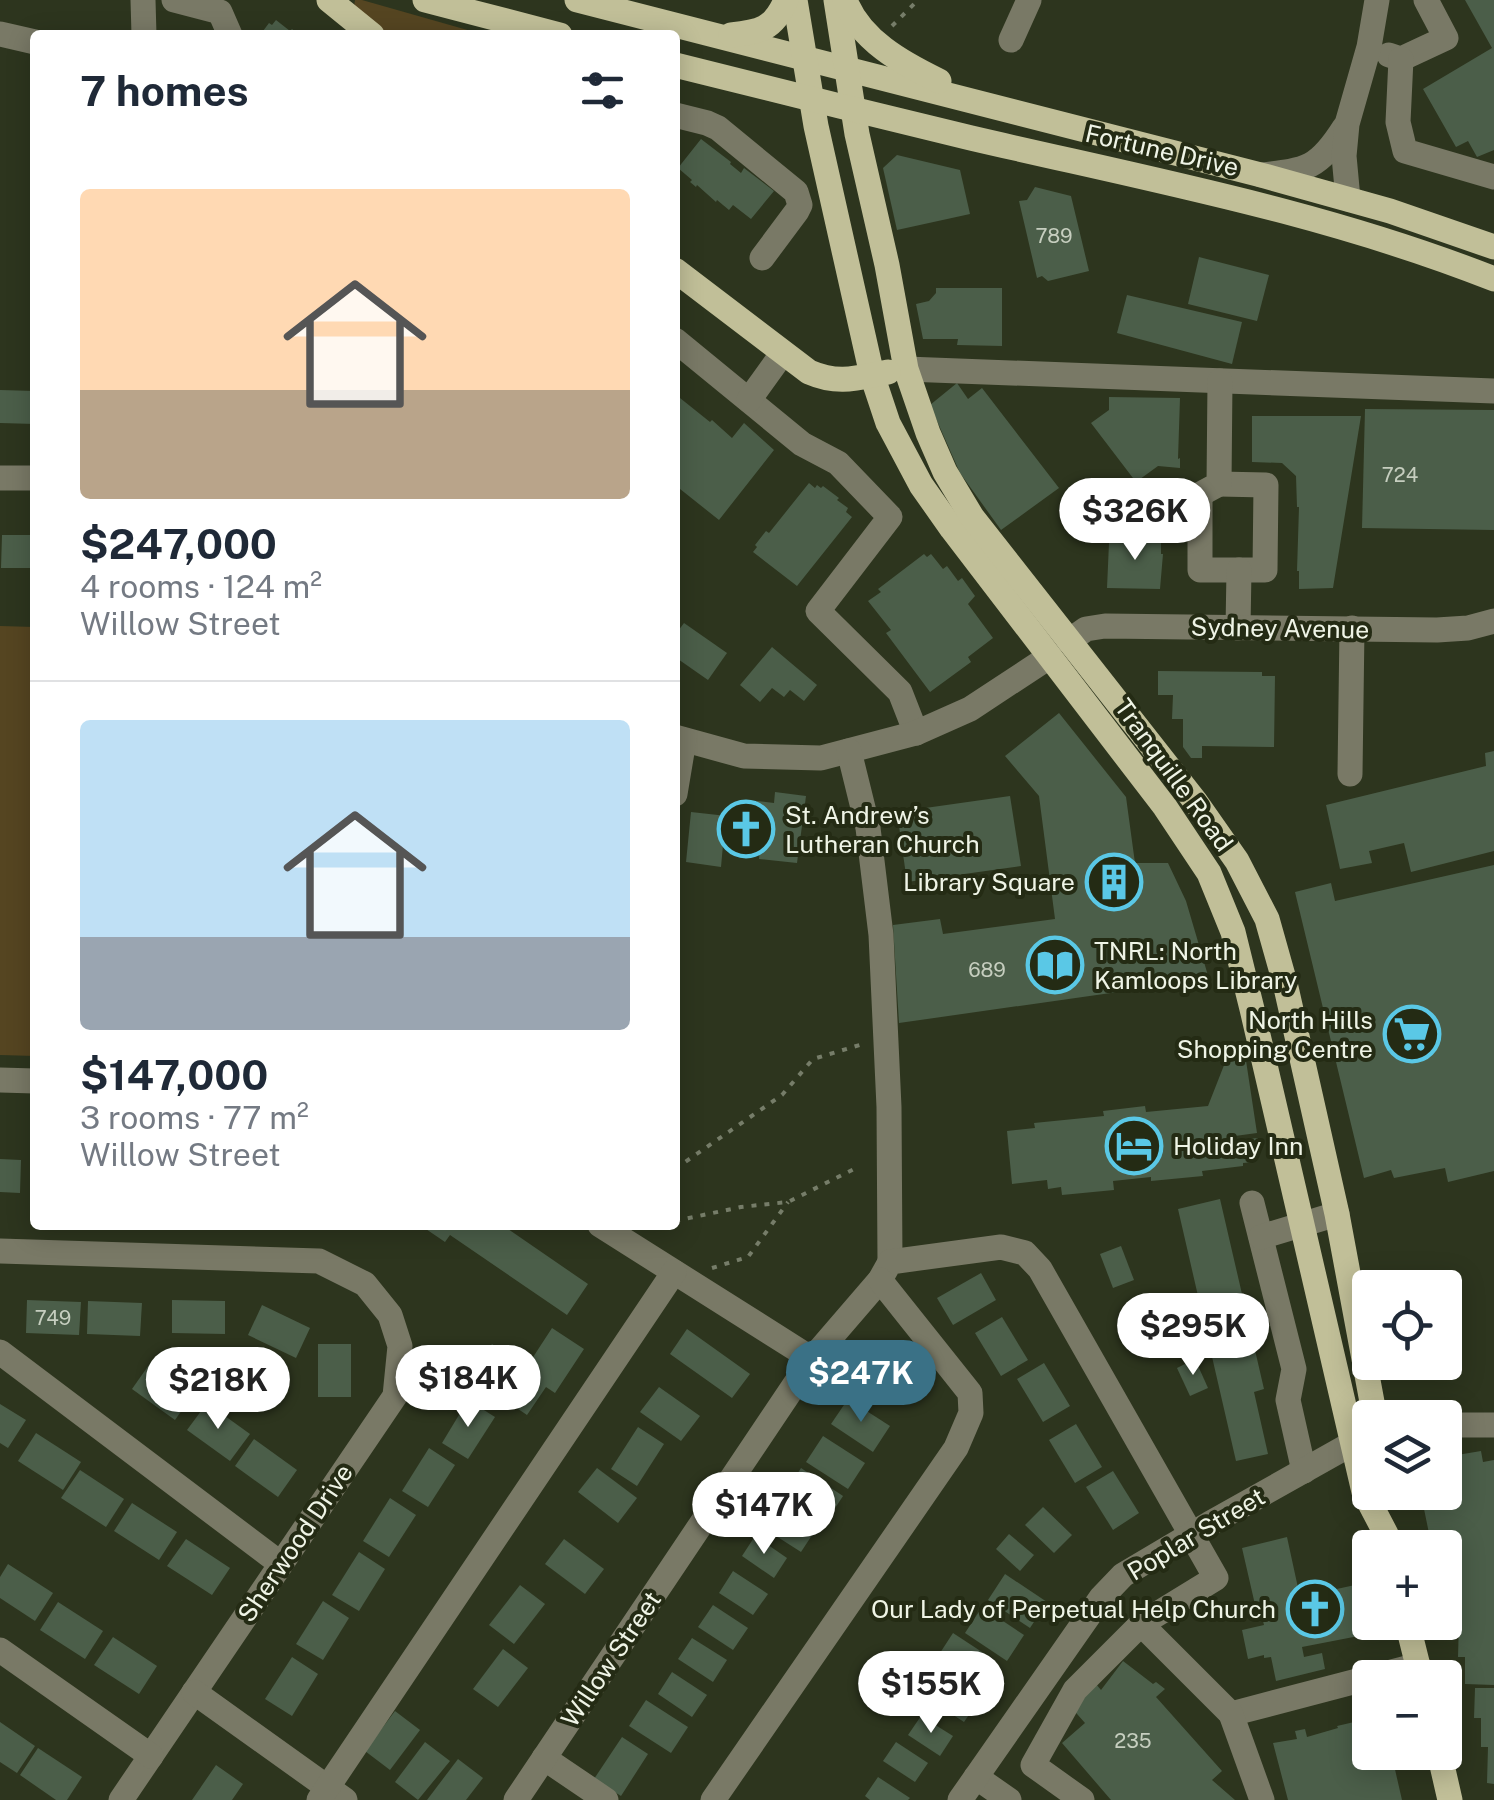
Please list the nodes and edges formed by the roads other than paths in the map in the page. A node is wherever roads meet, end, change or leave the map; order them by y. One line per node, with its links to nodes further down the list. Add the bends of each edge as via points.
1 (144, 0): 14 (street)
2 (174, 0): 15 (street, via 220,12)
3 (329, 0): 16 (main road)
4 (462, 0): 13 (street)
5 (577, 0): 19 (main road)
6 (786, 0): 19 (main road, via 759,32)
7 (795, 0): 23 (main road, Tranquille Road)
8 (836, 0): 26 (main road, Tranquille Road)
9 (846, 0): 28 (main road, via 852,18 875,42)
10 (1029, 0): 20 (street)
11 (1377, 0): 22 (street)
12 (1426, 0): 24 (street, via 1446,38)
13 (430, 1): 17 (main road)
14 (144, 30)
15 (228, 30)
16 (366, 30)
17 (541, 30)
18 (0, 34): 21 (street)
19 (721, 36): 23 (main road)
20 (1011, 40)
21 (30, 41)
22 (1369, 46): 24 (street); 31 (street)
23 (804, 58): 26 (main road); 27 (main road, Tranquille Road)
24 (1401, 60): 33 (street, via 1398,122 1405,151)
25 (680, 65): 27 (main road)
26 (847, 69): 28 (main road, Fortune Drive); 29 (main road, Tranquille Road)
27 (811, 99): 29 (main road, Fortune Drive); 42 (main road, Tranquille Road)
28 (984, 103): 32 (main road, Fortune Drive)
29 (853, 108): 38 (main road, Fortune Drive, via 1249,201); 41 (main road, Tranquille Road)
30 (680, 116): 36 (street, via 718,128 796,192 797,211)
31 (1347, 124): 32 (street, via 1312,166); 34 (street)
32 (1261, 175): 34 (main road, Fortune Drive)
33 (1494, 177)
34 (1348, 199): 35 (main road, Fortune Drive)
35 (1494, 247)
36 (762, 258)
37 (680, 274): 40 (main road)
38 (1494, 279)
39 (680, 344): 45 (street)
40 (782, 354): 42 (main road, via 826,380); 45 (street)
41 (906, 369): 42 (main road); 43 (street); 54 (main road, Tranquille Road, via 946,472)
42 (872, 376): 54 (main road, Tranquille Road, via 888,423 922,485)
43 (1220, 381): 44 (street); 48 (street)
44 (1494, 391)
45 (749, 400): 55 (street, via 802,444 838,463 890,518 818,611 900,692)
46 (0, 478): 47 (street)
47 (30, 478)
48 (1209, 489): 49 (street); 50 (street, via 1200,570); 50 (street, via 1266,484 1265,570)
49 (1152, 521)
50 (1239, 570): 52 (street)
51 (1494, 621): 53 (street, Sydney Avenue, via 1437,630)
52 (1238, 628): 53 (street, Sydney Avenue); 54 (street, Sydney Avenue, via 1105,626 1086,629)
53 (1352, 628): 58 (street)
54 (1060, 649): 55 (street, Sydney Avenue, via 970,710); 62 (main road, Tranquille Road, via 1195,801 1267,919); 63 (main road, Tranquille Road, via 1223,903)
55 (916, 733): 57 (street, Sydney Avenue)
56 (680, 738): 57 (street, Sydney Avenue, via 744,756 821,758)
57 (850, 751): 67 (street, via 881,935 889,1107)
58 (1350, 774)
59 (0, 1080): 60 (street)
60 (30, 1081)
61 (1252, 1203): 65 (street)
62 (1337, 1214): 63 (street); 73 (main road, Tranquille Road)
63 (1303, 1224): 65 (street); 71 (main road, Tranquille Road)
64 (608, 1230): 68 (street)
65 (1261, 1237): 72 (street)
66 (0, 1250): 80 (street, Sherwood Drive, via 319,1261 364,1284 390,1315 400,1346 395,1396)
67 (885, 1271): 70 (street, Willow Street); 79 (street, via 1001,1247 1026,1253 1057,1295); 94 (street, via 970,1393 971,1414 956,1448)
68 (674, 1272): 70 (street); 90 (street)
69 (0, 1352): 80 (street)
70 (812, 1359): 87 (street, Willow Street)
71 (1334, 1360): 72 (street); 74 (main road, Tranquille Road)
72 (1294, 1369): 78 (street, via 1288,1400)
73 (1372, 1400)
74 (1352, 1411)
75 (1462, 1425): 76 (street)
76 (1494, 1425)
77 (1352, 1444): 78 (street, Poplar Street)
78 (1304, 1470): 79 (street, Poplar Street)
79 (1192, 1534): 81 (street, via 1216,1578); 89 (street, Poplar Street, via 1123,1575 1100,1598)
80 (281, 1564): 84 (street, Sherwood Drive)
81 (1141, 1624): 85 (street); 97 (street, via 1075,1690 1033,1765)
82 (0, 1650): 86 (street)
83 (1352, 1686): 85 (street)
84 (194, 1692): 86 (street, Sherwood Drive); 90 (street)
85 (1231, 1714): 98 (street)
86 (151, 1756): 91 (street, Sherwood Drive)
87 (544, 1758): 92 (street, Willow Street); 93 (street)
88 (1443, 1770): 99 (main road)
89 (976, 1777): 95 (street, Poplar Street); 96 (street)
90 (331, 1796)
91 (121, 1800)
92 (516, 1800)
93 (606, 1800)
94 (713, 1800)
95 (960, 1800)
96 (1009, 1800)
97 (1082, 1800)
98 (1262, 1800)
99 (1450, 1800)

